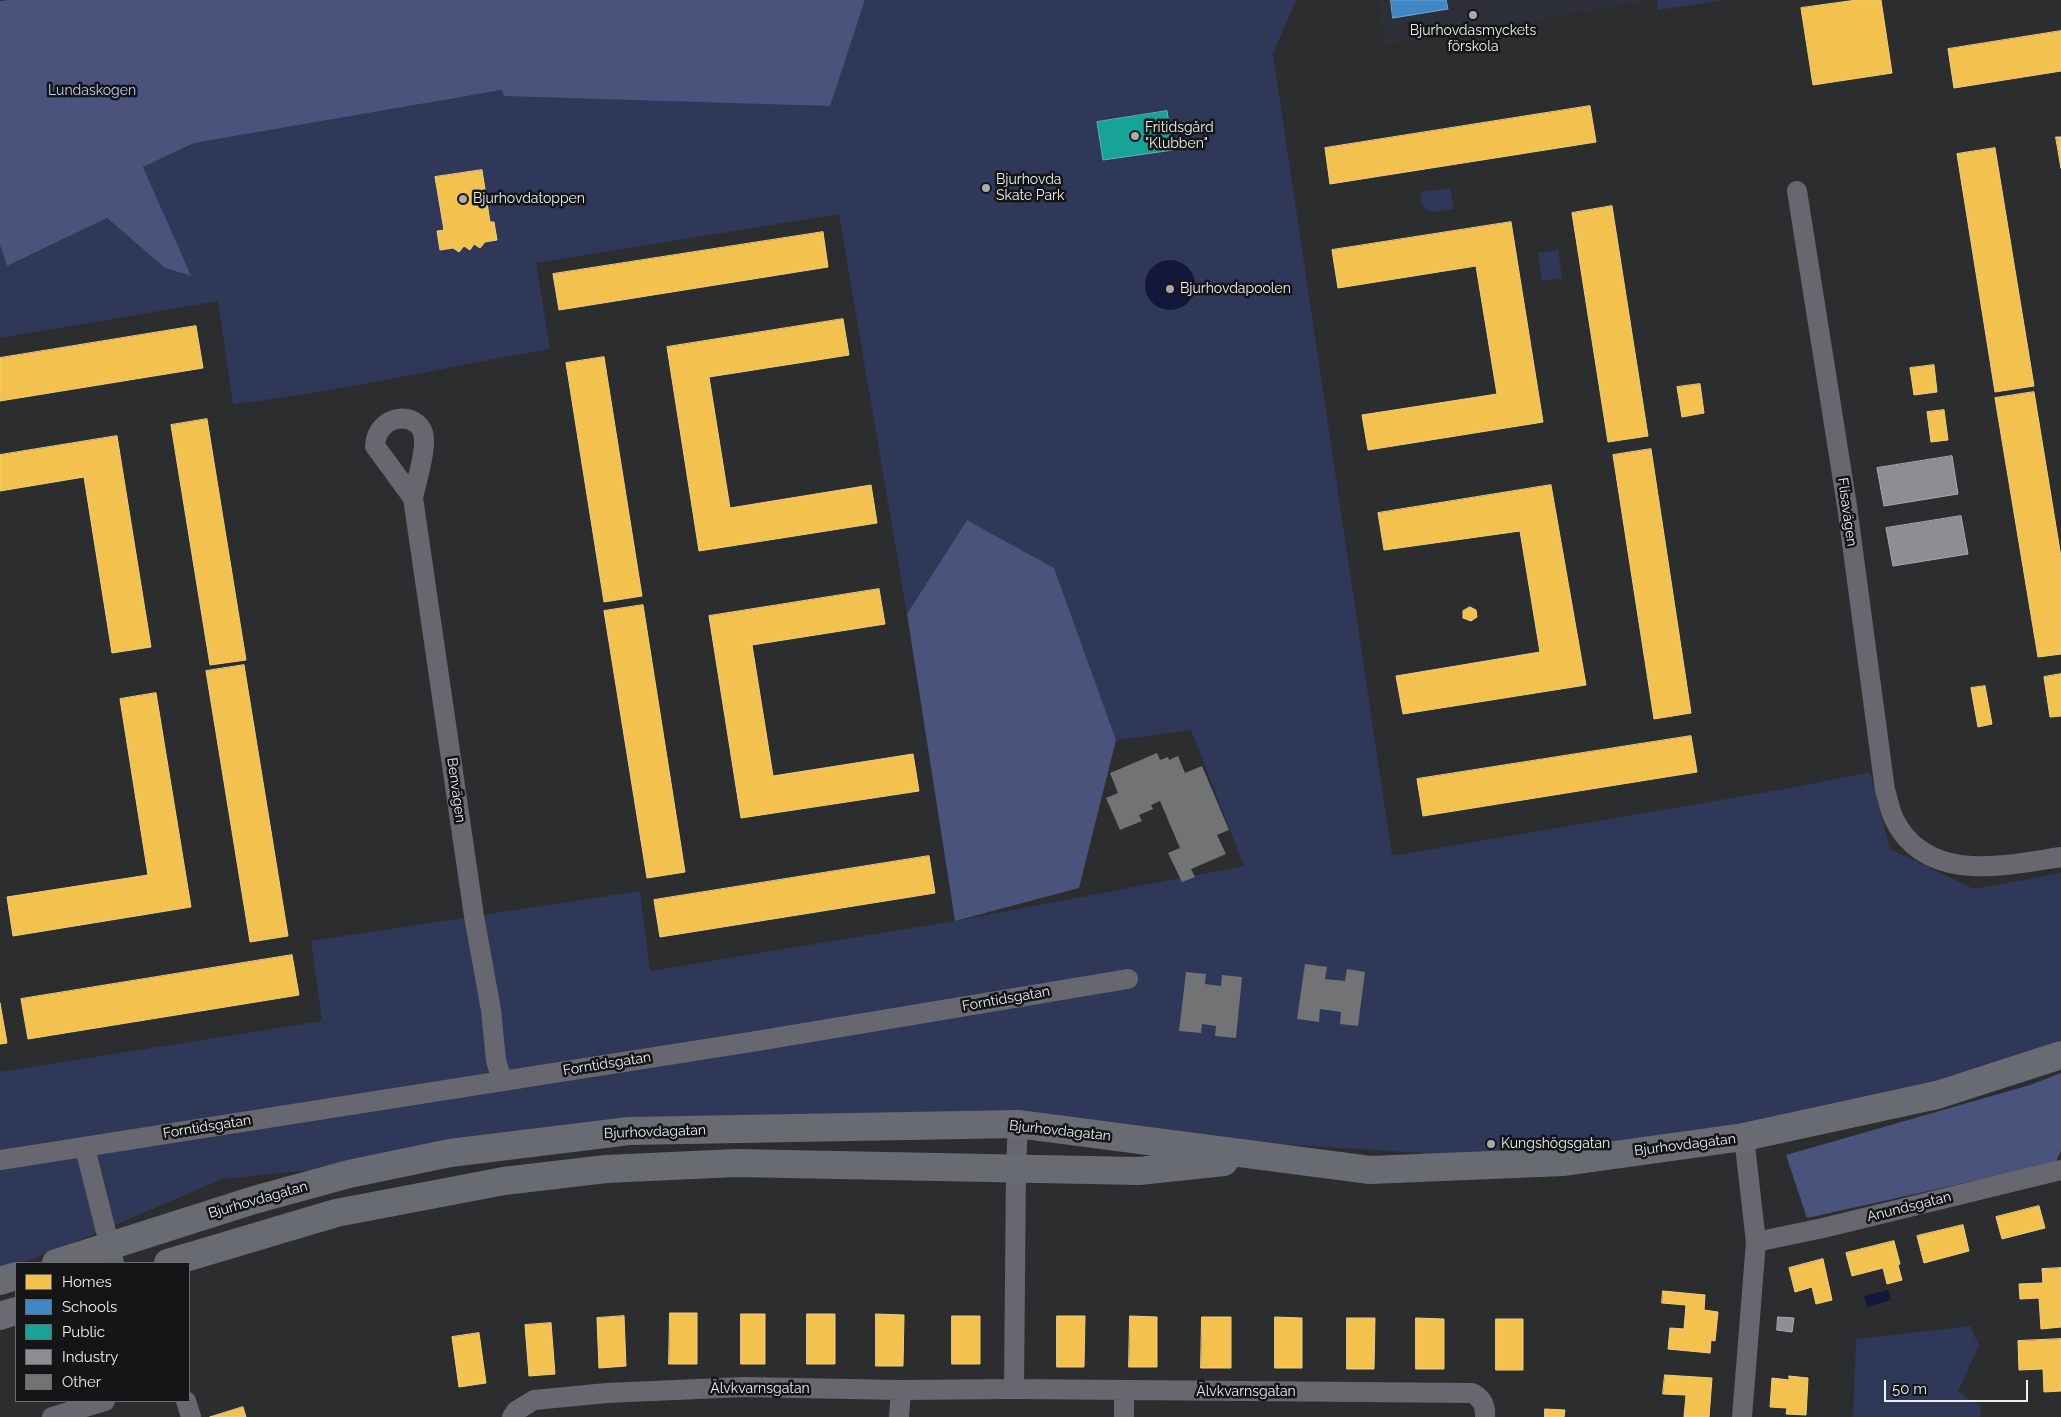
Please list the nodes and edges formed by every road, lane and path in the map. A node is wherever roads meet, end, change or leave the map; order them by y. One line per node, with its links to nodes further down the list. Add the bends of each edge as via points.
1 (1797, 191): 3 (street, Flisavägen, via 1847,506 1885,790 1894,819 1918,849 1945,862 1998,867)
2 (413, 498): 6 (street, Benvägen, via 474,916)
3 (2061, 857)
4 (1128, 979): 6 (street, Forntidsgatan)
5 (2061, 1055): 8 (main road, Bjurhovdagatan, via 1937,1095)
6 (502, 1081): 9 (street, Forntidsgatan)
7 (1018, 1124): 10 (main road, Bjurhovdagatan); 12 (street); 15 (main road, Bjurhovdagatan, via 629,1131 450,1152 349,1174 254,1200)
8 (1744, 1138): 10 (main road, Bjurhovdagatan, via 1564,1162 1370,1170); 14 (street)
9 (85, 1148): 11 (street, Forntidsgatan); 15 (street)
10 (1270, 1157): 12 (main road, Bjurhovdagatan, via 1140,1170)
11 (0, 1160)
12 (1016, 1167): 17 (main road, Bjurhovdagatan, via 736,1164 606,1169 504,1181 336,1213); 22 (street)
13 (2061, 1170): 14 (street, Anundsgatan)
14 (1756, 1242): 34 (street)
15 (112, 1254): 16 (main road, Bjurhovdagatan)
16 (62, 1262)
17 (171, 1262)
18 (15, 1276): 19 (main road)
19 (0, 1281)
20 (15, 1311): 21 (main road)
21 (0, 1316)
22 (1014, 1389): 23 (street, Älvkvarnsgatan); 24 (street, Älvkvarnsgatan)
23 (901, 1390): 30 (street, Älvkvarnsgatan, via 744,1388 607,1393 534,1400 516,1410); 31 (street)
24 (1124, 1391): 32 (street); 33 (street, Älvkvarnsgatan, via 1472,1393 1486,1408)
25 (103, 1402): 27 (street)
26 (186, 1402): 29 (street)
27 (78, 1413): 28 (street)
28 (52, 1417)
29 (191, 1417)
30 (512, 1417)
31 (898, 1417)
32 (1124, 1417)
33 (1485, 1417)
34 (1742, 1417)

